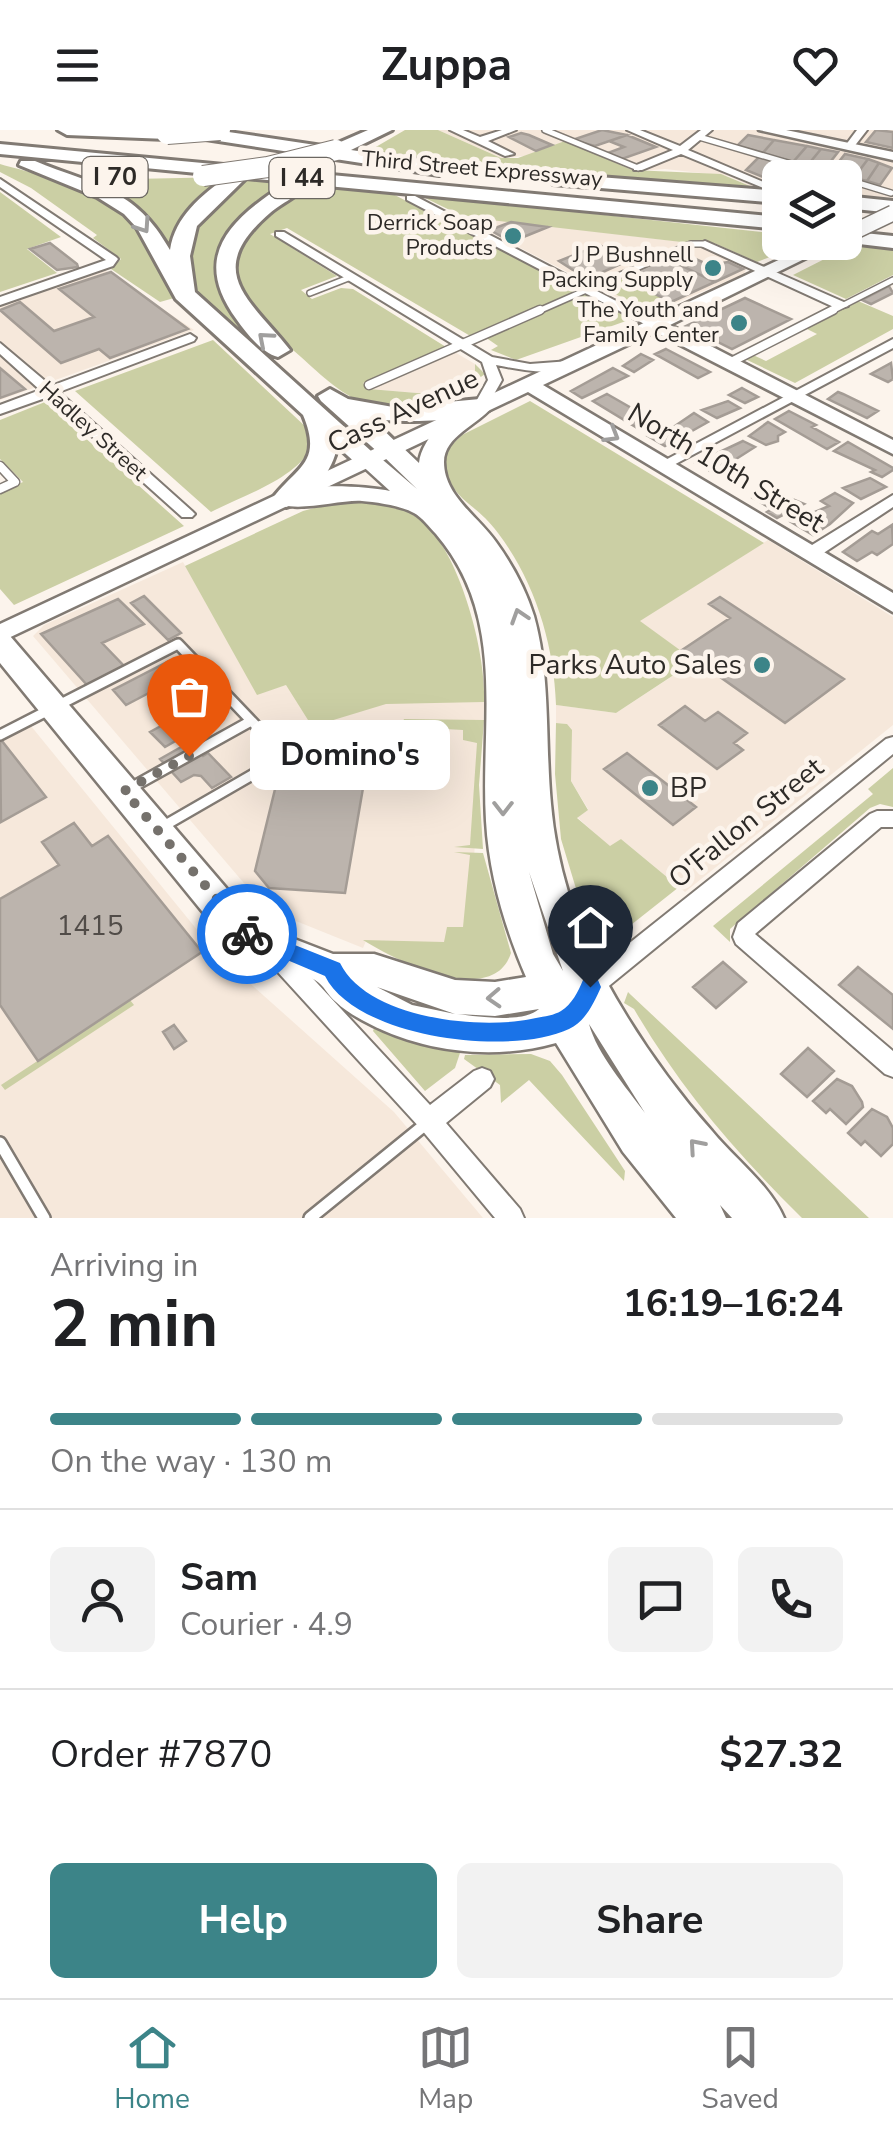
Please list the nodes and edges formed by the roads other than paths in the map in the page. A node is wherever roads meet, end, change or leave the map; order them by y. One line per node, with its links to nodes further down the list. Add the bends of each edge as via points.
1 (67, 130): 12 (highway, I 70)
2 (220, 130): 12 (highway, I 70, bridge)
3 (316, 130): 45 (highway, bridge, via 204,203 182,234 178,267)
4 (383, 130): 19 (highway, I 70)
5 (393, 130): 19 (highway)
6 (455, 130): 15 (street)
7 (511, 130): 15 (street)
8 (545, 130): 25 (lane)
9 (632, 130): 18 (street)
10 (766, 130): 16 (main road)
11 (862, 130): 16 (street)
12 (172, 132): 14 (highway, Third Street Expressway / I 44, via 452,170)
13 (703, 133): 18 (street); 23 (lane)
14 (0, 136): 27 (highway)
15 (479, 141): 20 (street)
16 (856, 147): 21 (main road)
17 (0, 149): 34 (highway, Third Street Expressway / I 44)
18 (682, 150): 25 (street); 28 (street)
19 (344, 152): 24 (highway, I 70, bridge, via 203,176 106,176); 60 (highway, one-way to 19, via 235,306 226,257 258,211)
20 (509, 154)
21 (893, 158)
22 (0, 159): 24 (highway, I 70)
23 (786, 160)
24 (28, 165): 45 (highway, one-way to 45, via 132,210)
25 (638, 168)
26 (2, 183): 46 (street, via 110,258 109,264)
27 (532, 184): 29 (highway, Third Street Expressway); 33 (highway)
28 (762, 186)
29 (762, 192)
30 (862, 194): 35 (lane)
31 (411, 198): 43 (street)
32 (862, 208): 35 (highway)
33 (762, 217)
34 (762, 218)
35 (893, 219): 36 (highway)
36 (862, 225)
37 (280, 234): 41 (street)
38 (705, 244): 40 (street); 43 (lane, via 691,244)
39 (793, 260): 40 (main road, Cass Avenue)
40 (768, 272): 47 (street); 48 (main road, Cass Avenue)
41 (351, 278): 44 (lane); 51 (street)
42 (893, 280): 47 (lane)
43 (588, 289): 48 (street); 51 (lane)
44 (310, 292)
45 (184, 294): 60 (highway)
46 (0, 301)
47 (842, 306): 54 (lane)
48 (656, 324): 54 (main road); 55 (main road, Cass Avenue)
49 (190, 338): 58 (street)
50 (893, 343): 59 (street)
51 (462, 344): 53 (street); 57 (lane)
52 (0, 347): 58 (street, Hadley Street)
53 (488, 360): 55 (street, via 530,368); 61 (street, via 495,380)
54 (729, 363): 59 (main road)
55 (570, 365): 56 (main road, Cass Avenue)
56 (528, 384): 61 (main road, Cass Avenue); 65 (main road, North 10th Street, one-way to 65)
57 (368, 385)
58 (49, 392): 62 (street); 71 (street, Hadley Street)
59 (794, 396): 63 (main road); 65 (street)
60 (326, 406): 61 (highway, via 392,415); 64 (highway); 68 (highway, via 326,452)
61 (480, 407): 64 (main road, Cass Avenue); 70 (main road, via 429,458)
62 (0, 410)
63 (893, 448)
64 (379, 455): 68 (main road, Cass Avenue); 70 (main road)
65 (663, 465): 72 (main road, North 10th Street)
66 (0, 466): 67 (lane, via 16,482)
67 (0, 489)
68 (286, 498): 70 (main road, via 362,493); 74 (main road, Cass Avenue)
69 (893, 500): 72 (street)
70 (435, 504): 77 (main road, via 488,549 511,592 527,640)
71 (187, 514)
72 (810, 554): 73 (main road, North 10th Street)
73 (893, 604)
74 (0, 634)
75 (0, 643): 76 (main road)
76 (54, 708): 78 (lane, via 178,644); 79 (lane); 81 (main road)
77 (519, 711): 85 (main road, via 552,892); 86 (main road, one-way to 86, via 503,824 507,855)
78 (251, 721): 81 (lane); 83 (lane, via 285,756)
79 (0, 735)
80 (893, 744): 85 (street, O'Fallon Street)
81 (124, 791): 83 (main road)
82 (893, 818): 87 (street, via 877,819 744,933)
83 (156, 830): 84 (main road, via 232,921)
84 (268, 946): 86 (main road, via 332,970 362,1002 448,1032 505,1034); 89 (street)
85 (590, 987): 86 (main road, via 585,1000); 95 (main road, one-way to 85, via 653,1094)
86 (558, 1006): 94 (main road, via 634,1130)
87 (893, 1066)
88 (482, 1078): 89 (street)
89 (429, 1121): 92 (lane); 93 (street)
90 (0, 1143): 91 (lane)
91 (44, 1218)
92 (310, 1218)
93 (511, 1218)
94 (704, 1218)
95 (762, 1218)

